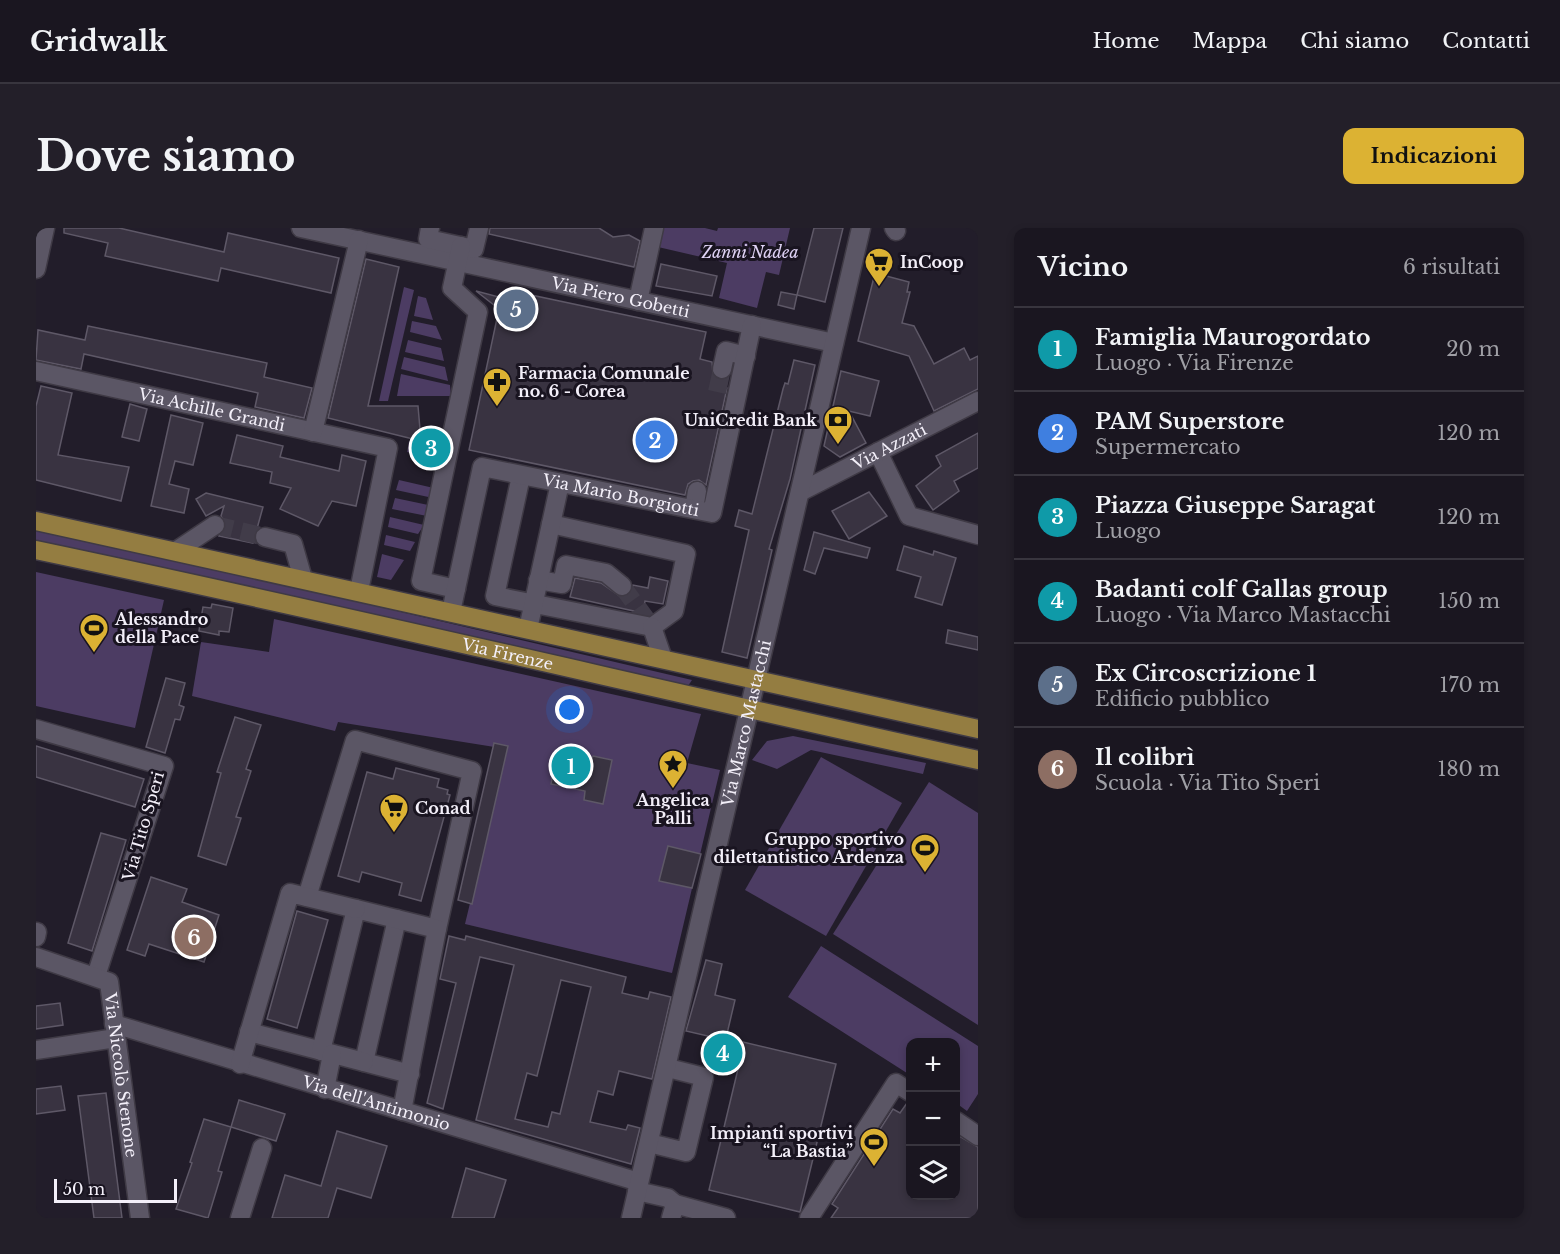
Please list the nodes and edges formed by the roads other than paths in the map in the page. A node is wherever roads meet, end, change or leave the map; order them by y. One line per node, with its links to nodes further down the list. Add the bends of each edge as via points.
1 (45, 228): 9 (street)
2 (301, 228): 7 (street, Via Piero Gobetti)
3 (430, 228): 8 (street, via 428,239)
4 (479, 228): 8 (street, via 474,249)
5 (862, 229): 12 (street, Via Marco Mastacchi)
6 (656, 231): 10 (street)
7 (359, 240): 8 (street, Via Piero Gobetti); 17 (street)
8 (460, 254): 10 (street, Via Piero Gobetti); 33 (street, via 452,288 478,312 421,581)
9 (36, 269)
10 (638, 301): 11 (street, Via Piero Gobetti)
11 (752, 325): 12 (street, Via Piero Gobetti); 13 (street, Via Mario Borgiotti)
12 (834, 344): 21 (street, Via Marco Mastacchi)
13 (746, 356): 14 (street, via 726,351); 20 (street, Via Mario Borgiotti, via 712,513 695,500)
14 (722, 369)
15 (36, 370): 17 (street, Via Achille Grandi, via 210,417)
16 (978, 401): 18 (street, Via Azzati)
17 (313, 432): 34 (street, Via Achille Grandi, via 388,448)
18 (878, 452): 21 (street, Via Azzati); 25 (street, via 909,516)
19 (521, 476): 20 (street, Via Mario Borgiotti); 33 (street, Via Mario Borgiotti, via 482,467); 35 (street, via 495,596)
20 (560, 483): 23 (street)
21 (800, 492): 41 (street, Via Marco Mastacchi)
22 (36, 521): 28 (main road, Via Firenze)
23 (551, 524): 30 (street); 38 (street, via 686,554 674,611)
24 (215, 525): 28 (street)
25 (978, 535)
26 (265, 537): 29 (street, via 293,544)
27 (36, 550): 42 (main road, Via Firenze, via 193,582)
28 (176, 551): 29 (main road, Via Firenze)
29 (303, 579): 34 (main road, Via Firenze)
30 (538, 580): 31 (street); 35 (street)
31 (562, 584): 32 (street, via 566,566 606,573); 36 (street)
32 (622, 586)
33 (456, 589): 37 (street)
34 (359, 591): 37 (main road, Via Firenze)
35 (533, 604): 36 (street); 39 (street)
36 (557, 609): 38 (street)
37 (451, 612): 39 (main road, Via Firenze)
38 (652, 627): 40 (street)
39 (528, 629): 40 (main road, Via Firenze)
40 (663, 659): 41 (main road, Via Firenze)
41 (757, 681): 42 (street, Via Marco Mastacchi); 44 (main road, Via Firenze)
42 (750, 711): 45 (main road, Via Firenze); 58 (street, Via Marco Mastacchi)
43 (36, 729): 51 (street, Via Tito Speri, via 164,766)
44 (978, 729)
45 (978, 760)
46 (307, 897): 47 (street); 49 (street, via 355,740 472,771); 53 (street, via 290,893)
47 (356, 909): 48 (street); 55 (street)
48 (398, 919): 49 (street); 56 (street)
49 (437, 929): 59 (street)
50 (36, 957): 51 (street)
51 (96, 976): 52 (street, Via Niccolò Stenone, via 109,982)
52 (115, 1031): 54 (street); 57 (street, Via dell'Antimonio); 69 (street, Via Niccolò Stenone)
53 (249, 1032): 55 (street); 57 (street)
54 (36, 1050)
55 (327, 1052): 56 (street); 60 (street)
56 (364, 1062): 59 (street)
57 (240, 1064): 60 (street, Via dell'Antimonio)
58 (668, 1068): 65 (street, Via Marco Mastacchi); 65 (street, via 704,1077 686,1152)
59 (410, 1074): 62 (street)
60 (324, 1089): 62 (street, Via dell'Antimonio)
61 (906, 1089): 73 (street, via 896,1083)
62 (402, 1111): 67 (street, Via dell'Antimonio)
63 (960, 1124): 64 (street)
64 (978, 1136)
65 (649, 1143): 67 (street, Via Marco Mastacchi)
66 (262, 1148): 70 (street)
67 (638, 1187): 68 (street, Via dell'Antimonio, via 668,1198); 71 (street, Via Marco Mastacchi)
68 (673, 1211): 72 (street, Via dell'Antimonio)
69 (145, 1217)
70 (240, 1218)
71 (631, 1218)
72 (726, 1218)
73 (809, 1218)

